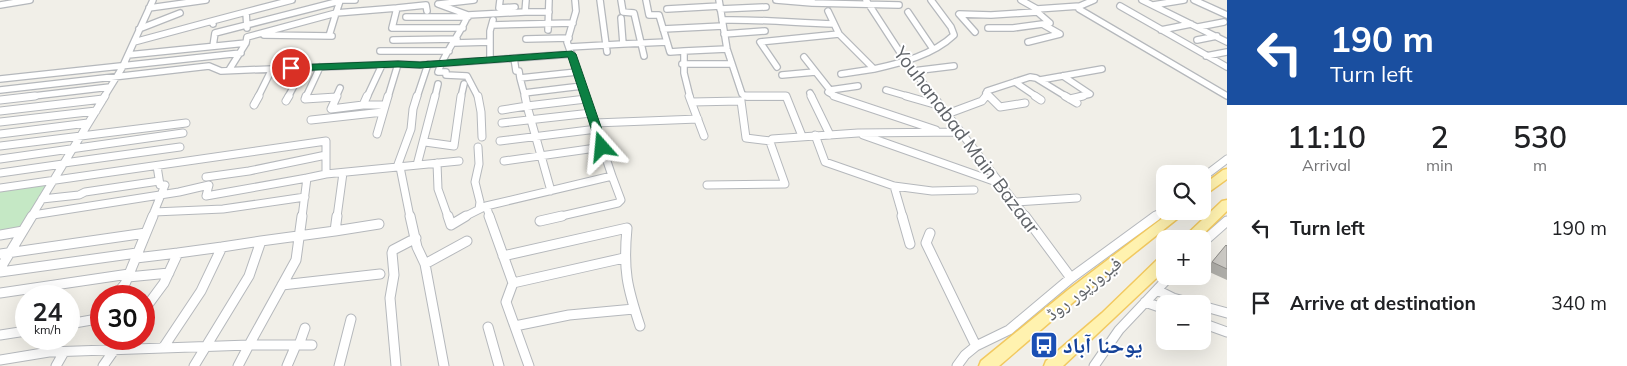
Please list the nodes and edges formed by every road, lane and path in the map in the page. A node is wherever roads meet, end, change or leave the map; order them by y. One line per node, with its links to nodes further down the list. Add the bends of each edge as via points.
1 (30, 0): 28 (street)
2 (153, 0): 36 (street)
3 (206, 0): 36 (street)
4 (292, 0): 24 (street)
5 (355, 0): 22 (street)
6 (396, 0): 37 (street)
7 (474, 0): 25 (street)
8 (500, 0): 34 (street, via 499,8)
9 (526, 0): 44 (street)
10 (549, 0): 45 (street)
11 (575, 0): 56 (street)
12 (600, 0): 92 (street)
13 (621, 0): 87 (street, via 623,12 634,13)
14 (646, 0): 68 (street, via 649,15 659,16)
15 (776, 0): 23 (street)
16 (931, 0): 60 (street)
17 (1021, 0): 40 (street)
18 (1094, 0): 31 (street)
19 (1142, 0): 33 (street)
20 (1184, 0): 33 (street)
21 (1194, 0): 49 (street)
22 (340, 1): 39 (street); 48 (street)
23 (812, 1): 26 (street)
24 (277, 2): 42 (street)
25 (438, 2): 53 (street, via 465,13)
26 (868, 2): 30 (street); 110 (street, Youhanabad Main Bazaar)
27 (416, 3): 37 (street); 43 (street, via 426,5)
28 (0, 5)
29 (720, 5): 35 (street); 38 (street); 57 (street)
30 (898, 5)
31 (1080, 6): 40 (street); 153 (street, via 1079,9)
32 (1120, 6): 70 (street)
33 (1153, 6): 61 (street)
34 (515, 7)
35 (766, 7)
36 (149, 8): 67 (street)
37 (396, 8): 48 (street); 53 (street, via 392,28)
38 (668, 9)
39 (304, 10): 51 (street); 62 (street)
40 (1035, 10): 63 (street, via 991,15 959,14); 64 (street, via 1050,22)
41 (828, 11): 59 (street)
42 (246, 12): 54 (street); 62 (street)
43 (427, 12)
44 (525, 12): 45 (street); 53 (street)
45 (549, 12): 58 (street)
46 (908, 12): 95 (street)
47 (180, 13): 67 (street)
48 (336, 13): 51 (street); 76 (street, via 330,36)
49 (1227, 15)
50 (620, 18): 91 (street)
51 (313, 19): 76 (street); 81 (street)
52 (405, 19): 53 (street)
53 (466, 20): 84 (street)
54 (212, 21): 73 (street); 85 (street)
55 (1224, 22): 66 (street)
56 (573, 23): 58 (street); 79 (street)
57 (723, 23): 59 (street, via 762,19); 68 (street); 74 (street)
58 (548, 24): 69 (street); 86 (street, via 493,23)
59 (834, 24): 75 (street)
60 (949, 24): 63 (street); 95 (street, via 954,34)
61 (1191, 24): 66 (street); 70 (street)
62 (247, 25): 73 (street); 81 (street)
63 (969, 25): 72 (street)
64 (1044, 25): 65 (street); 89 (street, via 1060,34)
65 (988, 28)
66 (1198, 28): 77 (street)
67 (139, 29): 85 (street)
68 (663, 29): 88 (street)
69 (548, 30)
70 (1161, 30): 106 (street)
71 (765, 31): 74 (street)
72 (975, 32)
73 (215, 33): 93 (street)
74 (724, 34): 94 (street)
75 (839, 34): 121 (street, via 760,42); 124 (street)
76 (308, 36): 81 (street, via 266,35)
77 (1218, 37): 78 (street); 83 (street); 90 (street)
78 (1227, 37)
79 (569, 38): 80 (street); 96 (street)
80 (526, 39)
81 (246, 40): 93 (street); 102 (street)
82 (393, 40): 84 (street)
83 (1197, 40)
84 (456, 41): 86 (street); 98 (street)
85 (134, 42): 104 (street)
86 (490, 42): 109 (street)
87 (641, 42): 88 (street); 91 (street); 105 (street)
88 (667, 42): 99 (street, via 670,52)
89 (1028, 42)
90 (1227, 42)
91 (623, 44): 92 (street)
92 (606, 45): 96 (street); 100 (street)
93 (213, 46): 104 (street)
94 (727, 49): 99 (street); 115 (street)
95 (933, 49): 110 (street)
96 (570, 50): 107 (street); 128 (street)
97 (380, 51): 98 (street)
98 (449, 51): 113 (street)
99 (684, 51): 114 (street)
100 (607, 52)
101 (1227, 52): 106 (street)
102 (241, 53): 116 (street); 126 (street)
103 (288, 53): 123 (street)
104 (128, 55): 116 (street)
105 (644, 56)
106 (1206, 56): 122 (street)
107 (514, 58): 109 (street); 135 (street)
108 (804, 58): 129 (street)
109 (490, 60): 113 (street)
110 (904, 60): 124 (street); 127 (street, Youhanabad Main Bazaar)
111 (398, 64): 112 (street); 117 (street); 168 (street)
112 (428, 64): 113 (street); 214 (street)
113 (440, 64): 195 (street, via 438,72 467,76 474,85 480,98)
114 (682, 64): 115 (street); 161 (street)
115 (732, 64): 194 (street, via 744,96 786,96)
116 (123, 65): 130 (street); 133 (street)
117 (382, 65): 120 (street); 165 (street)
118 (954, 66): 127 (street)
119 (304, 67): 120 (street); 123 (street); 160 (street)
120 (320, 67): 152 (street, via 305,99)
121 (777, 67)
122 (1227, 67)
123 (275, 68): 126 (street); 164 (street)
124 (874, 69): 131 (street)
125 (1102, 69): 134 (street)
126 (229, 70): 133 (street, via 209,66)
127 (913, 71): 167 (street, Youhanabad Main Bazaar)
128 (578, 72): 135 (street); 142 (street)
129 (815, 72): 132 (street); 147 (street)
130 (40, 74): 136 (street); 141 (street)
131 (841, 74)
132 (782, 75)
133 (117, 76): 141 (street); 144 (street)
134 (1062, 76): 137 (street); 155 (street, via 1090,94)
135 (520, 78): 149 (street)
136 (0, 79)
137 (1040, 80): 138 (street, via 1030,77); 155 (street)
138 (1015, 82): 151 (street); 159 (street)
139 (438, 84): 198 (street)
140 (464, 84): 198 (street, via 454,146)
141 (31, 86): 146 (street); 154 (street)
142 (582, 86): 149 (street); 157 (street)
143 (858, 86): 147 (street)
144 (110, 87): 154 (street); 156 (street)
145 (340, 88): 152 (street)
146 (0, 90)
147 (830, 90): 183 (street, via 831,95)
148 (886, 90): 167 (street)
149 (524, 93): 166 (street)
150 (810, 93): 190 (street)
151 (986, 93): 162 (street, via 1000,106); 174 (street, via 982,101)
152 (336, 96): 165 (street, via 332,109)
153 (1227, 96)
154 (22, 98): 158 (street); 169 (street)
155 (1070, 98): 163 (street)
156 (103, 99): 169 (street); 172 (street)
157 (586, 99): 166 (street); 173 (street)
158 (0, 100)
159 (1041, 100)
160 (286, 101)
161 (692, 102): 176 (street); 196 (street, via 741,101 746,138)
162 (1025, 102)
163 (1077, 103)
164 (254, 105)
165 (363, 105): 168 (street)
166 (527, 106): 170 (street); 175 (street)
167 (941, 106): 174 (street, Youhanabad Main Bazaar)
168 (384, 108): 177 (street); 187 (street)
169 (13, 110): 171 (street); 181 (street)
170 (502, 110)
171 (0, 111)
172 (96, 111): 179 (street); 181 (street)
173 (591, 113): 175 (street); 182 (street)
174 (947, 114): 184 (street, Youhanabad Main Bazaar)
175 (531, 119): 178 (street); 192 (street)
176 (698, 119): 182 (street); 193 (street)
177 (311, 120)
178 (502, 122)
179 (88, 123): 185 (street); 191 (street)
180 (186, 123): 191 (street)
181 (1, 124)
182 (596, 126): 192 (street); 202 (street)
183 (943, 132): 184 (street); 188 (street)
184 (961, 132): 225 (street, Youhanabad Main Bazaar)
185 (0, 134)
186 (183, 134): 203 (street)
187 (376, 134)
188 (858, 134): 190 (street); 225 (street)
189 (815, 135): 190 (street); 194 (street); 227 (street, via 825,162)
190 (830, 135)
191 (81, 136): 199 (street); 203 (street)
192 (536, 136): 197 (street); 205 (street)
193 (704, 136)
194 (802, 136): 196 (street)
195 (482, 137)
196 (771, 140): 226 (street, via 785,184)
197 (500, 141)
198 (424, 142): 212 (street)
199 (0, 146)
200 (180, 147): 210 (street)
201 (478, 147): 238 (street, via 475,182)
202 (602, 147): 205 (street); 220 (street)
203 (72, 149): 206 (street); 210 (street)
204 (326, 155): 213 (street, via 326,141); 219 (street); 221 (street)
205 (541, 156): 209 (street); 231 (street)
206 (0, 159)
207 (1227, 159): 215 (street)
208 (459, 161): 211 (street)
209 (504, 161)
210 (64, 163): 216 (street); 223 (street)
211 (437, 163): 212 (street); 238 (street, via 438,189 450,224)
212 (418, 165): 214 (street)
213 (157, 166): 223 (street); 224 (street)
214 (398, 167): 217 (street); 255 (street)
215 (1211, 171)
216 (0, 173)
217 (342, 173): 219 (street); 250 (street)
218 (1227, 173): 228 (main road)
219 (326, 174): 222 (street)
220 (612, 176): 231 (street); 243 (street, via 621,200 618,203)
221 (206, 177)
222 (307, 178): 232 (street, via 206,196 209,185); 233 (street)
223 (54, 180): 229 (street); 235 (street)
224 (159, 181): 232 (street, via 160,185 165,185); 235 (street)
225 (1002, 184): 236 (street, Youhanabad Main Bazaar)
226 (707, 185)
227 (894, 186): 230 (street, via 932,191); 258 (street)
228 (1211, 186)
229 (0, 188)
230 (974, 190)
231 (551, 191): 238 (street)
232 (161, 194): 239 (street); 240 (street)
233 (305, 196): 239 (street, via 223,209); 254 (street)
234 (1077, 198): 236 (street)
235 (42, 199): 240 (street)
236 (1015, 202): 272 (street, Youhanabad Main Bazaar)
237 (1227, 204): 246 (main road)
238 (482, 208): 264 (street)
239 (154, 212): 251 (street)
240 (33, 215): 249 (street)
241 (1156, 215): 272 (street)
242 (1169, 220): 318 (main road, فیروزپور روڈ)
243 (540, 221)
244 (1227, 221): 246 (street)
245 (379, 224): 250 (street)
246 (1211, 227): 247 (main road); 248 (street)
247 (1206, 230)
248 (1209, 230)
249 (23, 231): 253 (street); 260 (street)
250 (335, 231): 254 (street)
251 (146, 233): 260 (street); 263 (street)
252 (930, 233): 298 (street, via 926,243)
253 (0, 235)
254 (299, 237): 256 (street); 275 (street, via 296,260)
255 (416, 238): 266 (street); 313 (street, via 392,253 394,275 390,298)
256 (261, 241): 259 (street); 299 (street, via 249,276)
257 (467, 241): 266 (street)
258 (910, 244)
259 (222, 247): 261 (street); 301 (street, via 200,291)
260 (10, 253): 262 (street); 268 (street)
261 (178, 253): 263 (street); 269 (street)
262 (0, 254)
263 (136, 256): 268 (street); 271 (street)
264 (503, 256): 265 (street, via 627,228); 273 (street)
265 (624, 258): 273 (street); 283 (street)
266 (425, 264): 314 (street)
267 (1156, 270): 319 (main road, فیروزپور روڈ)
268 (0, 271)
269 (169, 273): 271 (street); 279 (street)
270 (380, 274): 275 (street)
271 (128, 276): 274 (street); 278 (street)
272 (1071, 278): 298 (street, via 1009,330)
273 (513, 283): 287 (street, via 506,302)
274 (124, 285)
275 (282, 285): 295 (street)
276 (1162, 285): 277 (street)
277 (1157, 290): 280 (street); 281 (street)
278 (0, 293)
279 (155, 295)
280 (1167, 295)
281 (1145, 302): 282 (street); 320 (street, via 1101,352)
282 (1156, 306)
283 (634, 309): 287 (street); 288 (street)
284 (1211, 309): 285 (street)
285 (1227, 313)
286 (351, 320): 312 (street)
287 (515, 326): 316 (street)
288 (640, 326)
289 (1211, 326): 292 (street)
290 (488, 327): 315 (street)
291 (305, 328): 296 (street)
292 (1227, 332)
293 (15, 333): 294 (street)
294 (0, 335)
295 (249, 345): 296 (street); 299 (street); 310 (street)
296 (297, 345): 297 (street); 311 (street)
297 (312, 345)
298 (976, 346): 317 (street)
299 (207, 347): 301 (street); 309 (street)
300 (155, 348): 301 (street)
301 (163, 348)
302 (113, 350): 303 (street); 308 (street)
303 (64, 352): 304 (street); 307 (street)
304 (22, 357): 305 (street); 306 (street)
305 (0, 360)
306 (17, 366)
307 (56, 366)
308 (102, 366)
309 (194, 366)
310 (238, 366)
311 (287, 366)
312 (339, 366)
313 (396, 366)
314 (444, 366)
315 (499, 366)
316 (529, 366)
317 (957, 366)
318 (987, 366)
319 (1052, 366)
320 (1094, 366)

